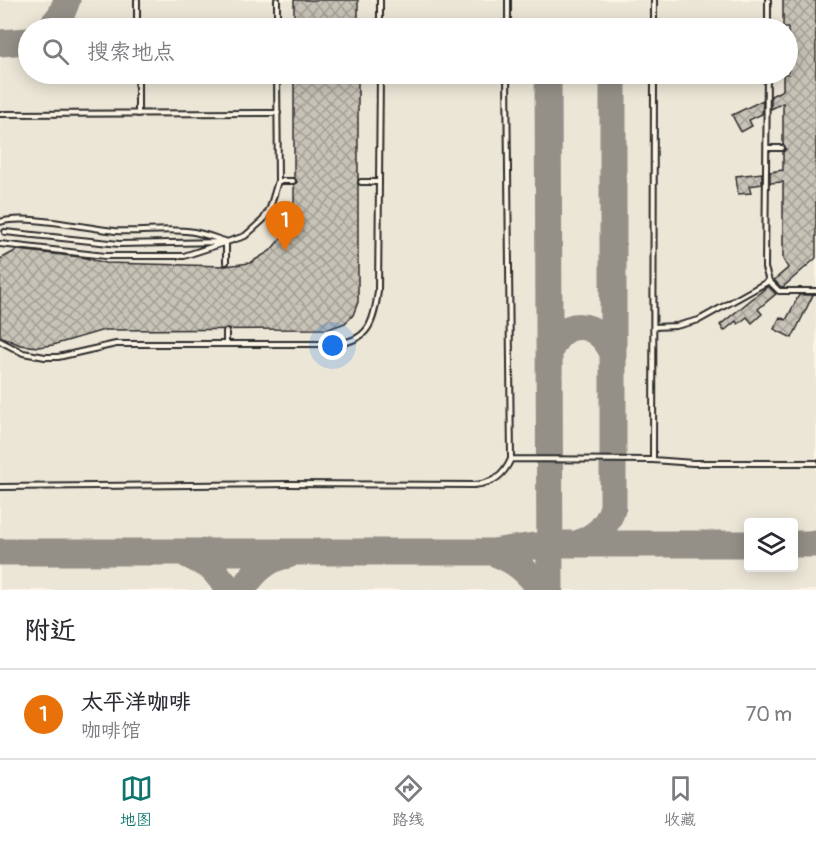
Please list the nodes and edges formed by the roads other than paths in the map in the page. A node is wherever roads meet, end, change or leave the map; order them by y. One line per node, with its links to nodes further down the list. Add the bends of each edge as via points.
1 (137, 0): 7 (lane)
2 (277, 0): 8 (lane)
3 (380, 0): 9 (lane)
4 (508, 0): 10 (lane)
5 (654, 0): 11 (lane)
6 (768, 0): 12 (lane)
7 (137, 18)
8 (277, 18)
9 (380, 18)
10 (508, 18)
11 (654, 18)
12 (768, 18)
13 (138, 84): 21 (lane)
14 (277, 84): 19 (lane)
15 (380, 84): 27 (lane)
16 (507, 84): 39 (lane)
17 (654, 84): 35 (lane)
18 (767, 84): 22 (lane)
19 (278, 113): 21 (lane); 24 (lane)
20 (0, 114): 21 (lane)
21 (138, 114)
22 (767, 148): 23 (lane); 33 (lane, via 765,268)
23 (782, 148)
24 (278, 181): 25 (lane); 30 (lane, via 263,220 245,236)
25 (293, 181)
26 (361, 182): 27 (lane)
27 (379, 182): 38 (lane, via 378,291 373,316 363,336 346,343)
28 (0, 222): 30 (lane, via 135,232 184,231)
29 (5, 232): 30 (lane, via 119,244)
30 (226, 242): 31 (lane, via 184,256 141,257); 32 (lane)
31 (0, 244)
32 (226, 262)
33 (769, 281): 34 (lane, via 779,291); 35 (lane, via 699,320)
34 (816, 291)
35 (654, 327): 40 (lane)
36 (226, 332): 38 (lane)
37 (0, 341): 38 (lane, via 23,353 45,357 116,344)
38 (226, 344)
39 (511, 459): 40 (lane); 42 (lane, via 498,479 474,485)
40 (653, 460): 41 (lane)
41 (816, 463)
42 (0, 487)

